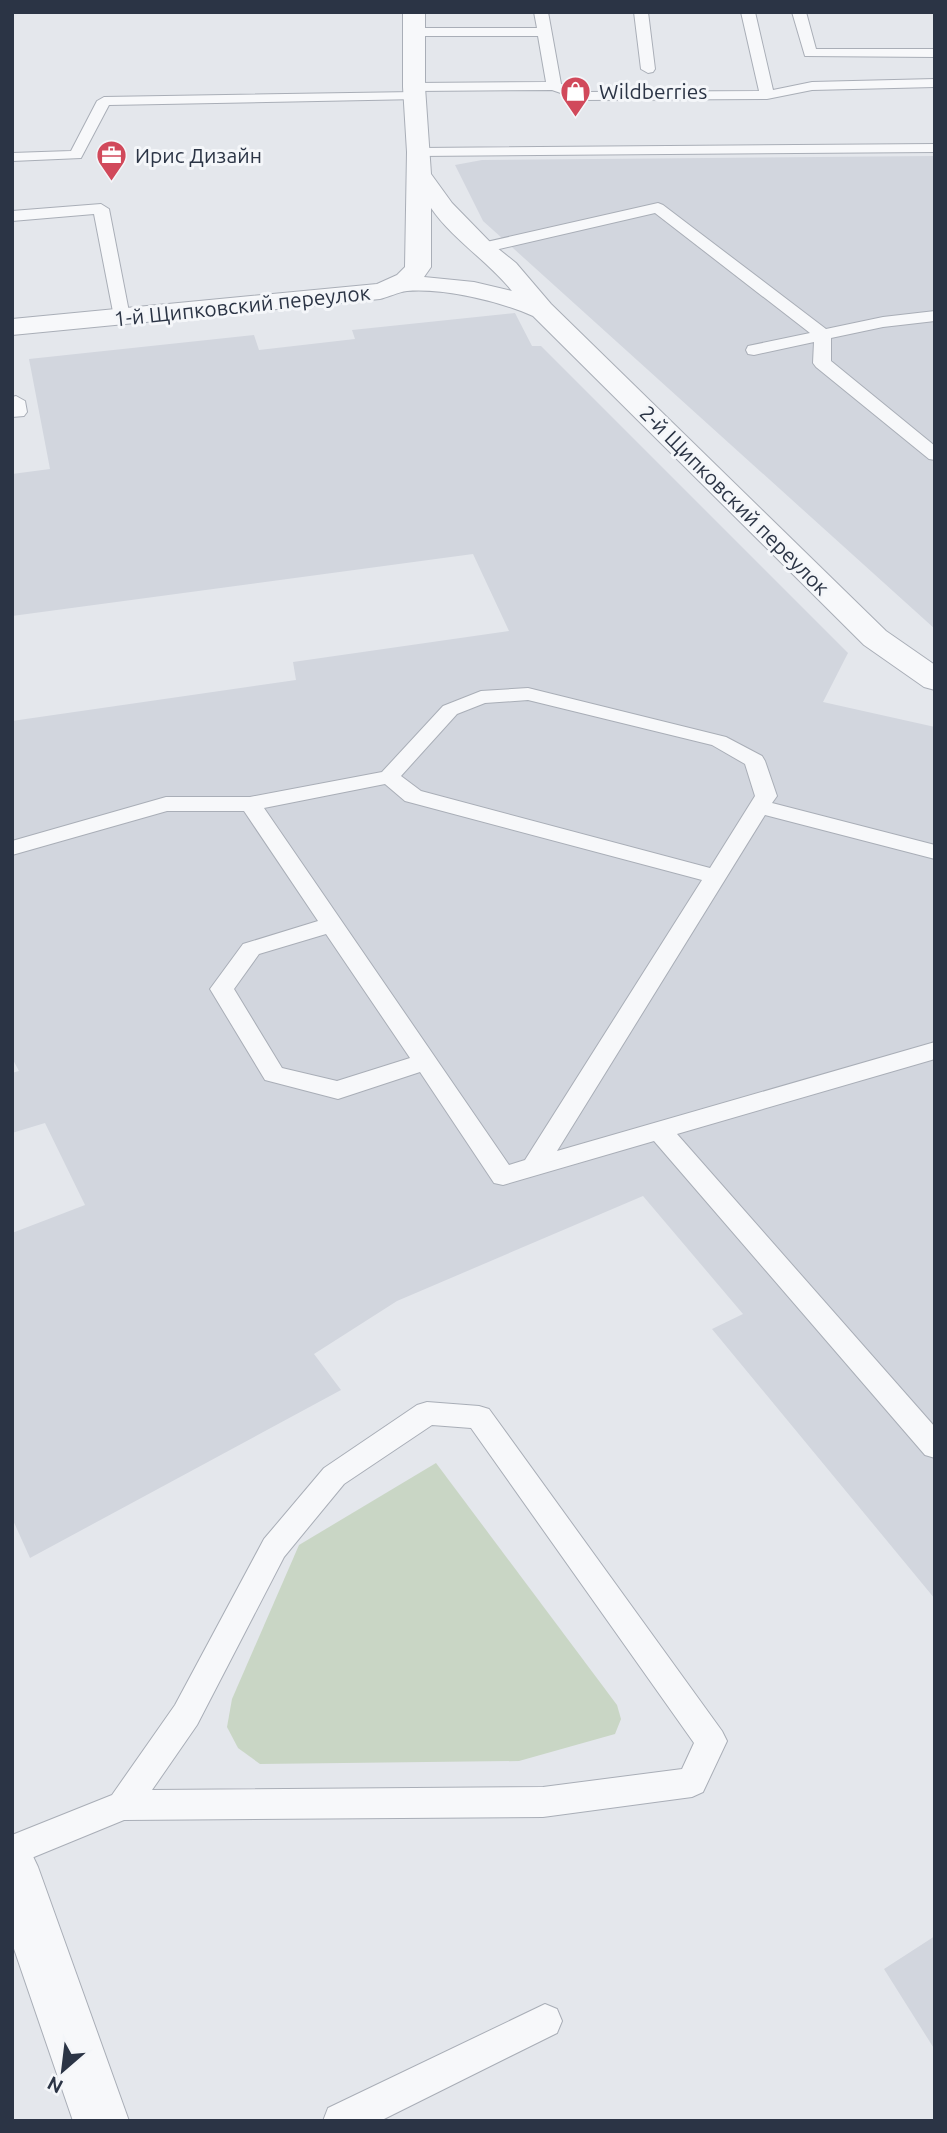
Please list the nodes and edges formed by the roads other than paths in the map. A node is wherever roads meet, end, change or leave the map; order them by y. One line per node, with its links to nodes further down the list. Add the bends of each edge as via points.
1 (541, 12): 6 (lane)
2 (641, 12): 8 (lane)
3 (748, 12): 12 (lane)
4 (799, 12): 7 (lane, via 810,53)
5 (414, 22): 6 (lane); 11 (street, 1-й Щипковский переулок)
6 (544, 32): 10 (lane)
7 (935, 53)
8 (648, 69)
9 (935, 83): 12 (lane, via 813,86)
10 (554, 86): 11 (lane); 12 (lane, via 581,96)
11 (414, 91): 14 (lane, via 104,101 76,155); 15 (street, 1-й Щипковский переулок)
12 (767, 95)
13 (935, 148): 15 (lane)
14 (12, 157)
15 (419, 163): 17 (street, 2-й Щипковский переулок, via 443,208); 18 (street, 1-й Щипковский переулок, via 418,267)
16 (12, 216): 21 (lane, via 101,209)
17 (482, 248): 19 (street, 2-й Щипковский переулок, via 508,268); 23 (lane, via 658,208)
18 (403, 283): 19 (street, 2-й Щипковский переулок, via 492,293); 21 (street, 1-й Щипковский переулок, via 380,291)
19 (542, 310): 26 (street, 2-й Щипковский переулок, via 875,638)
20 (935, 316): 23 (lane)
21 (122, 317): 22 (street, 1-й Щипковский переулок)
22 (12, 327)
23 (823, 335): 24 (lane); 25 (lane, via 822,362)
24 (754, 350)
25 (935, 455)
26 (935, 680)
27 (389, 778): 28 (lane); 29 (lane, via 450,710 481,697 528,694 719,741 754,761 766,796); 32 (lane, via 413,796)
28 (250, 804): 30 (lane, via 166,804); 33 (lane)
29 (760, 807): 31 (lane); 32 (lane)
30 (12, 848)
31 (935, 852)
32 (716, 877): 37 (lane)
33 (332, 925): 35 (lane); 35 (lane, via 251,949 222,989 274,1074 338,1090)
34 (935, 1050): 36 (lane)
35 (424, 1062): 37 (lane, via 503,1176)
36 (659, 1130): 37 (lane); 38 (lane)
37 (534, 1167)
38 (935, 1447)
39 (123, 1805): 39 (lane, via 186,1716 274,1548 334,1476 427,1413 479,1417 711,1741 692,1782 543,1802); 40 (lane)
40 (12, 1851)
41 (12, 1867): 43 (street)
42 (545, 2021): 44 (lane)
43 (101, 2121)
44 (341, 2121)

